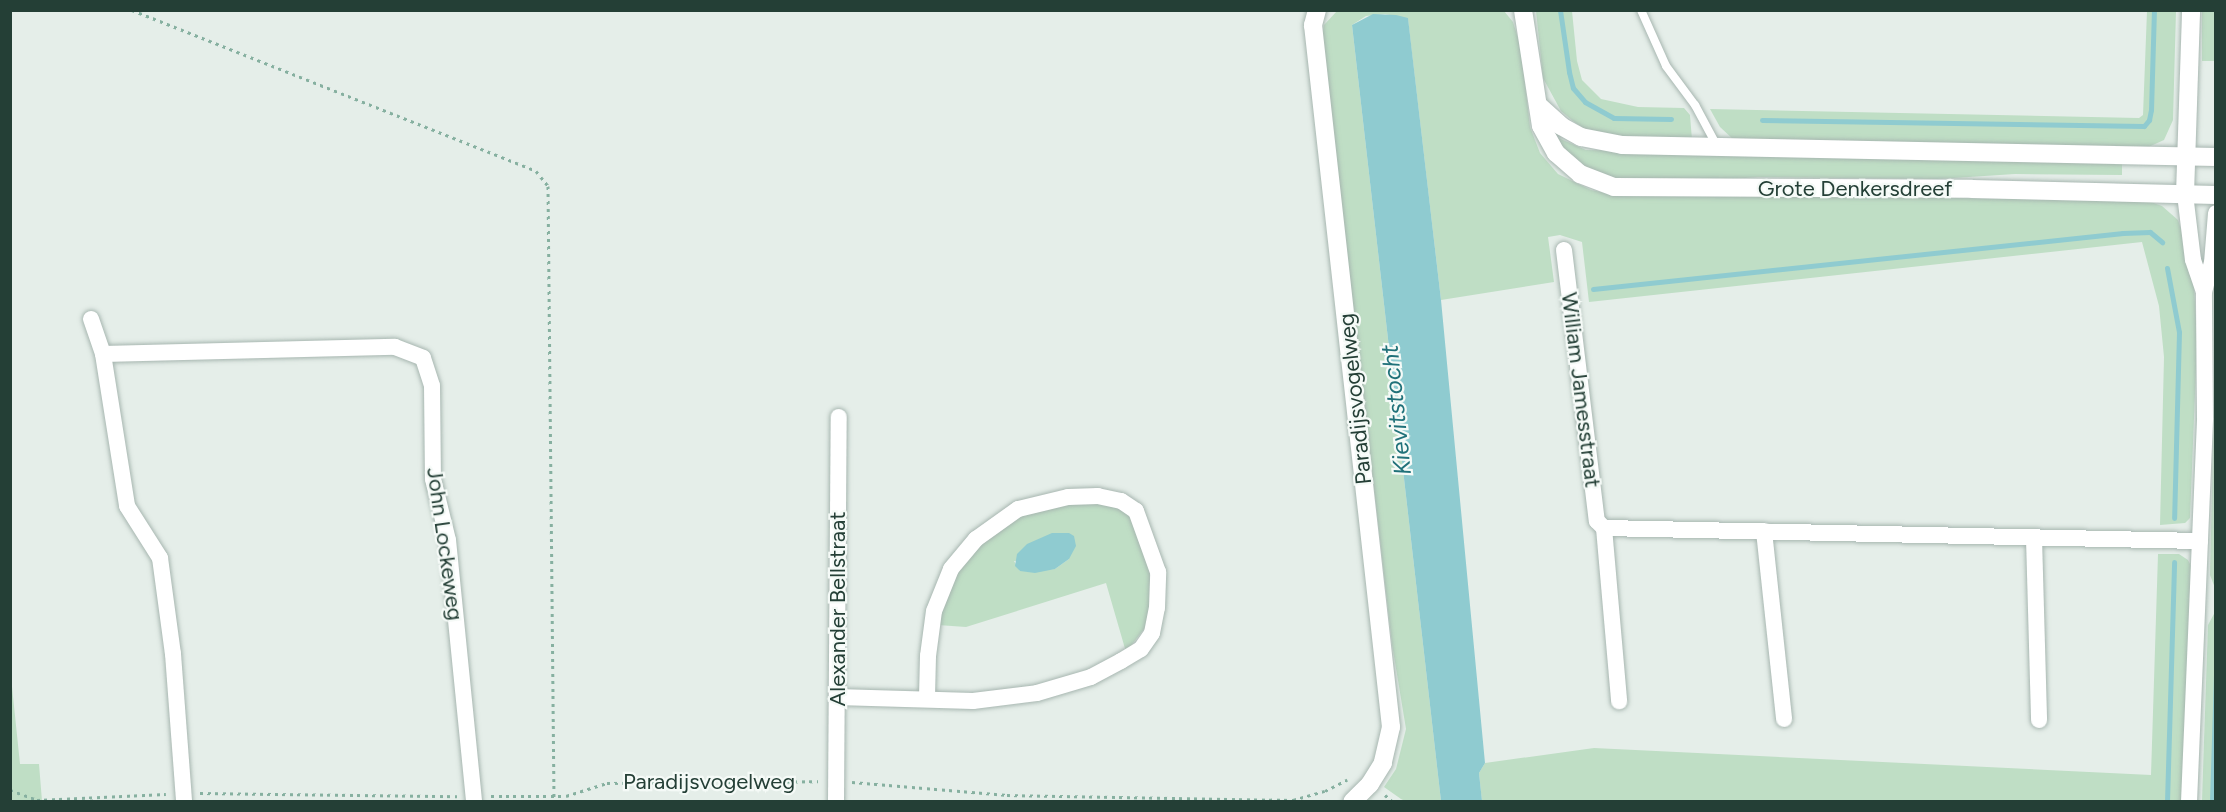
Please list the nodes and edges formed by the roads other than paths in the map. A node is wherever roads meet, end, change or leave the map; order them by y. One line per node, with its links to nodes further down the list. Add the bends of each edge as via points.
1 (1317, 10): 31 (street, Paradijsvogelweg, via 1313,25 1390,727 1383,763 1370,784)
2 (1641, 10): 6 (lane, via 1666,66 1695,105)
3 (2191, 10): 7 (street)
4 (1524, 13): 5 (street, Grote Denkersdreef)
5 (1538, 105): 6 (street, Grote Denkersdreef, via 1561,126 1601,142); 9 (street, Grote Denkersdreef, via 1541,126 1556,153 1580,174 1614,187)
6 (1717, 146): 7 (street, Grote Denkersdreef)
7 (2187, 156): 8 (street, Grote Denkersdreef); 9 (street)
8 (2216, 157)
9 (2185, 194): 10 (street, Grote Denkersdreef); 13 (street, via 2193,260)
10 (2216, 195)
11 (2216, 213): 13 (street, via 2212,263)
12 (1564, 250): 17 (street, William Jamesstraat, via 1597,521)
13 (2204, 292): 20 (street, via 2205,418)
14 (91, 320): 15 (street)
15 (103, 354): 28 (street, via 127,506 160,558 173,654); 29 (street, John Lockeweg, via 395,347 423,358 432,386 433,479 448,540)
16 (839, 417): 23 (street, Alexander Bellstraat)
17 (1604, 528): 18 (street); 25 (street, William Jamesstraat)
18 (1764, 531): 19 (street); 26 (street)
19 (2034, 538): 20 (street); 27 (street)
20 (2200, 542): 21 (street)
21 (2198, 600): 22 (street); 32 (street)
22 (2216, 600)
23 (837, 697): 24 (street); 30 (street, Alexander Bellstraat)
24 (927, 698): 24 (street, via 973,701 1037,693 1091,677 1141,648 1152,633 1158,572 1136,511 1122,501 1098,496 1068,497 1018,509 976,539 951,569 934,612)
25 (1619, 701)
26 (1784, 719)
27 (2039, 720)
28 (184, 797)
29 (474, 798)
30 (836, 801)
31 (1352, 801)
32 (2189, 801)

